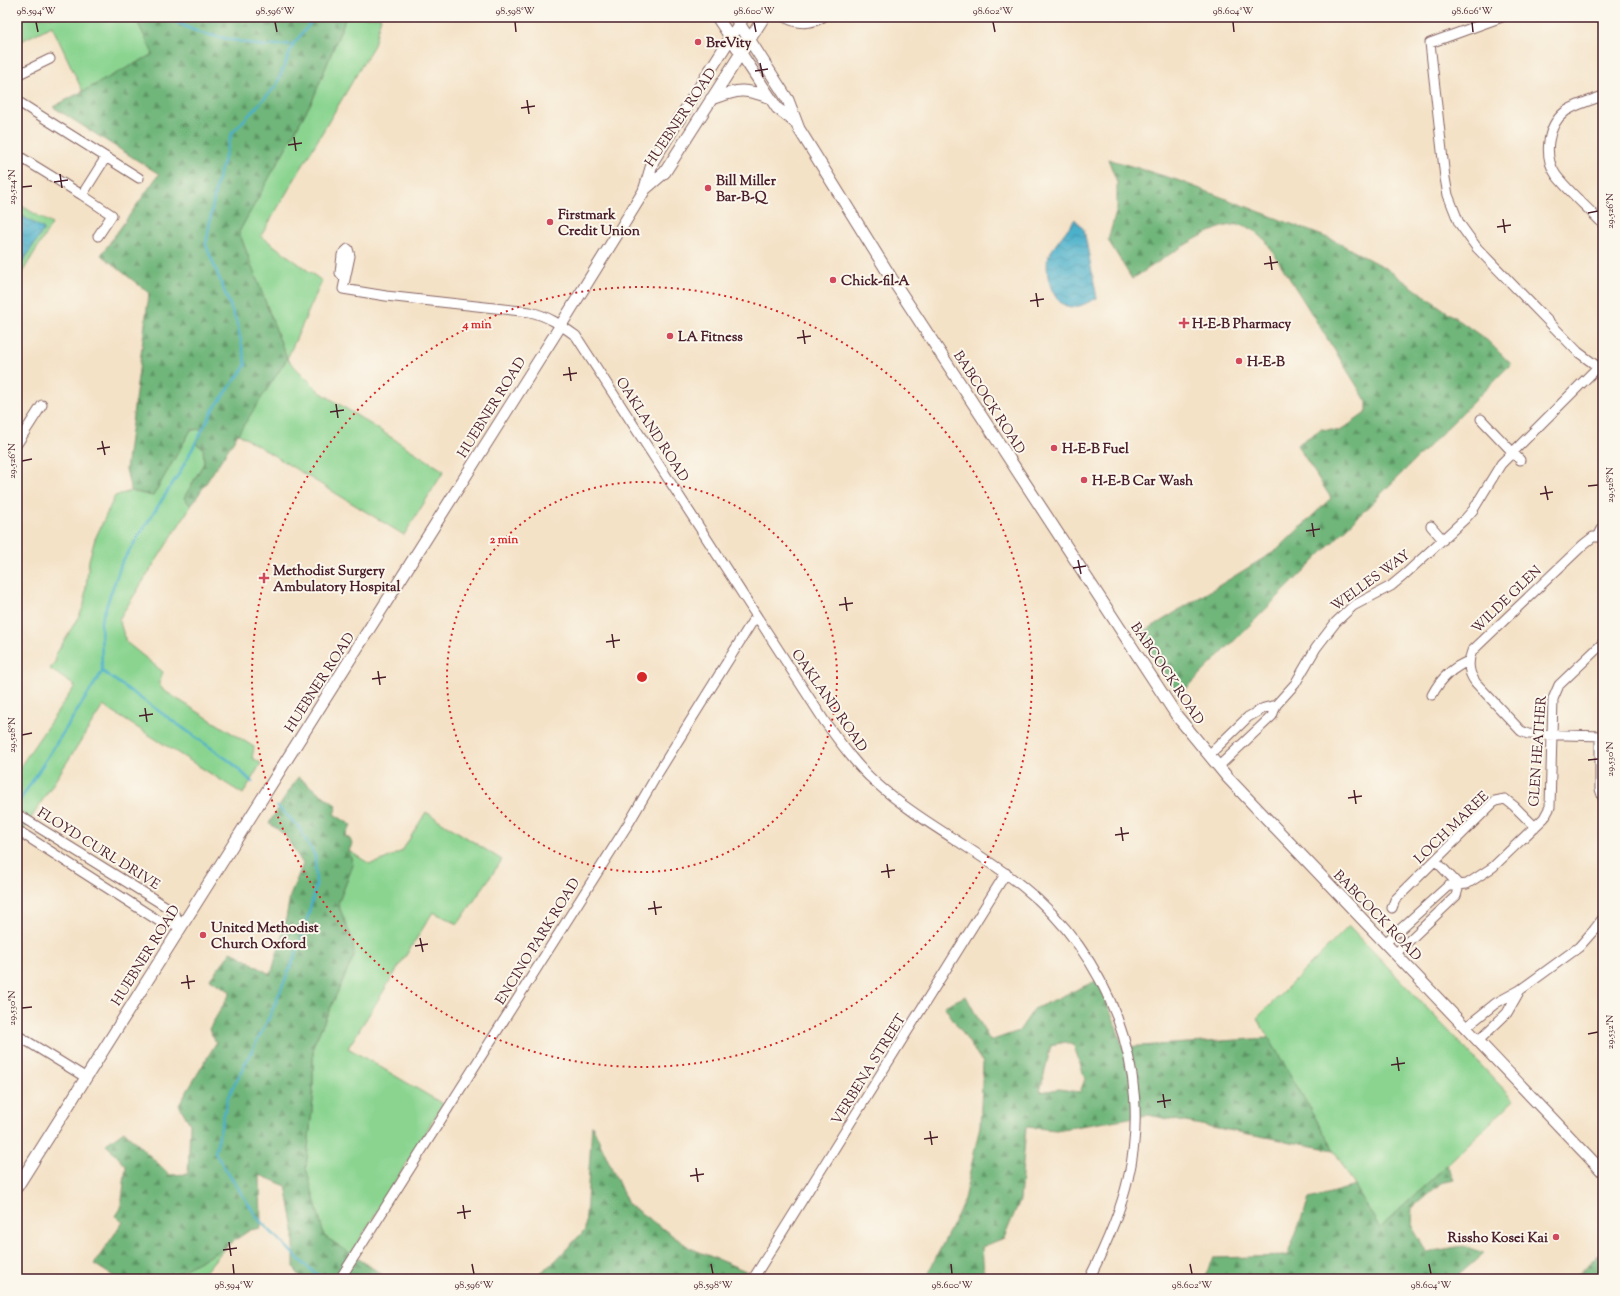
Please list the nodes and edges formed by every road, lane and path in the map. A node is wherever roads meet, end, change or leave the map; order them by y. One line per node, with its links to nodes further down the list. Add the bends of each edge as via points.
1 (718, 17): 7 (main road, BABCOCK ROAD)
2 (764, 17): 8 (main road, HUEBNER ROAD)
3 (784, 17): 4 (street, via 800,23)
4 (823, 17)
5 (1502, 17): 26 (street, via 1430,43 1448,195 1459,223 1487,259 1578,352)
6 (740, 19): 7 (main road, HUEBNER ROAD); 8 (main road, BABCOCK ROAD)
7 (731, 37): 9 (main road, BABCOCK ROAD); 20 (main road, HUEBNER ROAD, via 653,161)
8 (750, 39): 9 (main road, HUEBNER ROAD); 16 (main road, BABCOCK ROAD, via 788,100)
9 (741, 52): 13 (main road, BABCOCK ROAD); 14 (main road, HUEBNER ROAD)
10 (50, 59): 11 (street)
11 (17, 75)
12 (1603, 96): 22 (street, via 1571,108 1553,124 1549,135 1551,162 1555,174)
13 (770, 98): 14 (main road, via 754,91 742,90); 16 (main road, BABCOCK ROAD, via 777,108)
14 (710, 99): 20 (main road, HUEBNER ROAD, via 665,172)
15 (17, 101): 18 (street)
16 (795, 122): 43 (main road, BABCOCK ROAD, via 892,279 1129,644 1177,716)
17 (17, 155): 21 (street)
18 (106, 157): 19 (street); 21 (street)
19 (139, 178)
20 (644, 191): 25 (main road, HUEBNER ROAD)
21 (82, 195): 23 (street, via 112,215)
22 (1603, 224)
23 (98, 236)
24 (344, 278): 25 (street, OAKLAND ROAD, via 343,289 530,312 544,315)
25 (561, 325): 36 (street, OAKLAND ROAD, via 580,340); 56 (main road, HUEBNER ROAD)
26 (1601, 369): 30 (street, WELLES WAY)
27 (42, 405): 29 (street)
28 (1481, 419): 30 (street)
29 (17, 444)
30 (1512, 451): 31 (street); 35 (street, WELLES WAY, via 1500,464 1473,510)
31 (1520, 460)
32 (1431, 526): 35 (street)
33 (1603, 527): 34 (street, WILDE GLEN)
34 (1600, 537): 38 (street, WILDE GLEN, via 1590,539 1578,549 1472,651)
35 (1443, 540): 40 (street, WELLES WAY, via 1391,586 1363,600 1344,614 1325,635 1295,684)
36 (757, 617): 52 (street, OAKLAND ROAD, via 825,722 873,780 914,813); 66 (street, ENCINO PARK ROAD)
37 (1603, 644): 41 (street, GLEN HEATHER, via 1559,685 1555,692)
38 (1469, 661): 39 (street, WILDE GLEN, via 1458,665 1437,685); 41 (street, via 1470,676 1521,731 1534,735)
39 (1432, 695)
40 (1276, 705): 43 (street, WELLES WAY, via 1248,717); 44 (street, WELLES WAY, via 1272,716)
41 (1552, 735): 42 (street); 47 (street, GLEN HEATHER, via 1550,807 1544,818)
42 (1602, 736): 45 (street, via 1600,789)
43 (1209, 755): 44 (main road, BABCOCK ROAD)
44 (1219, 766): 57 (main road, BABCOCK ROAD)
45 (1603, 798)
46 (17, 814): 48 (street, FLOYD CURL DRIVE)
47 (1534, 827): 51 (street, LOCH MAREE, via 1514,806 1505,799 1500,799 1495,801); 53 (street, GLEN HEATHER, via 1485,874 1467,884)
48 (40, 828): 50 (street); 56 (street, FLOYD CURL DRIVE, via 170,909)
49 (17, 830): 50 (street, FLOYD CURL DRIVE)
50 (35, 842): 56 (street, FLOYD CURL DRIVE, via 162,923)
51 (1436, 861): 53 (street); 54 (street, LOCH MAREE, via 1395,900)
52 (1006, 873): 67 (street, VERBENA STREET); 68 (street, OAKLAND ROAD, via 1049,910 1096,971 1118,1021 1133,1078 1134,1139 1129,1177 1114,1226)
53 (1459, 885): 57 (street, GLEN HEATHER, via 1448,886); 58 (street, via 1456,896)
54 (1392, 908)
55 (1603, 918): 59 (street, via 1579,947)
56 (182, 925): 63 (main road, HUEBNER ROAD)
57 (1385, 943): 58 (main road, BABCOCK ROAD)
58 (1395, 954): 60 (main road, BABCOCK ROAD)
59 (1520, 990): 60 (street, via 1496,1003); 62 (street, via 1507,1013)
60 (1465, 1028): 62 (main road, BABCOCK ROAD)
61 (17, 1035): 63 (street)
62 (1478, 1041): 64 (main road, BABCOCK ROAD)
63 (85, 1077): 65 (main road, HUEBNER ROAD)
64 (1603, 1172)
65 (17, 1187)
66 (340, 1279)
67 (753, 1279)
68 (1089, 1279)

